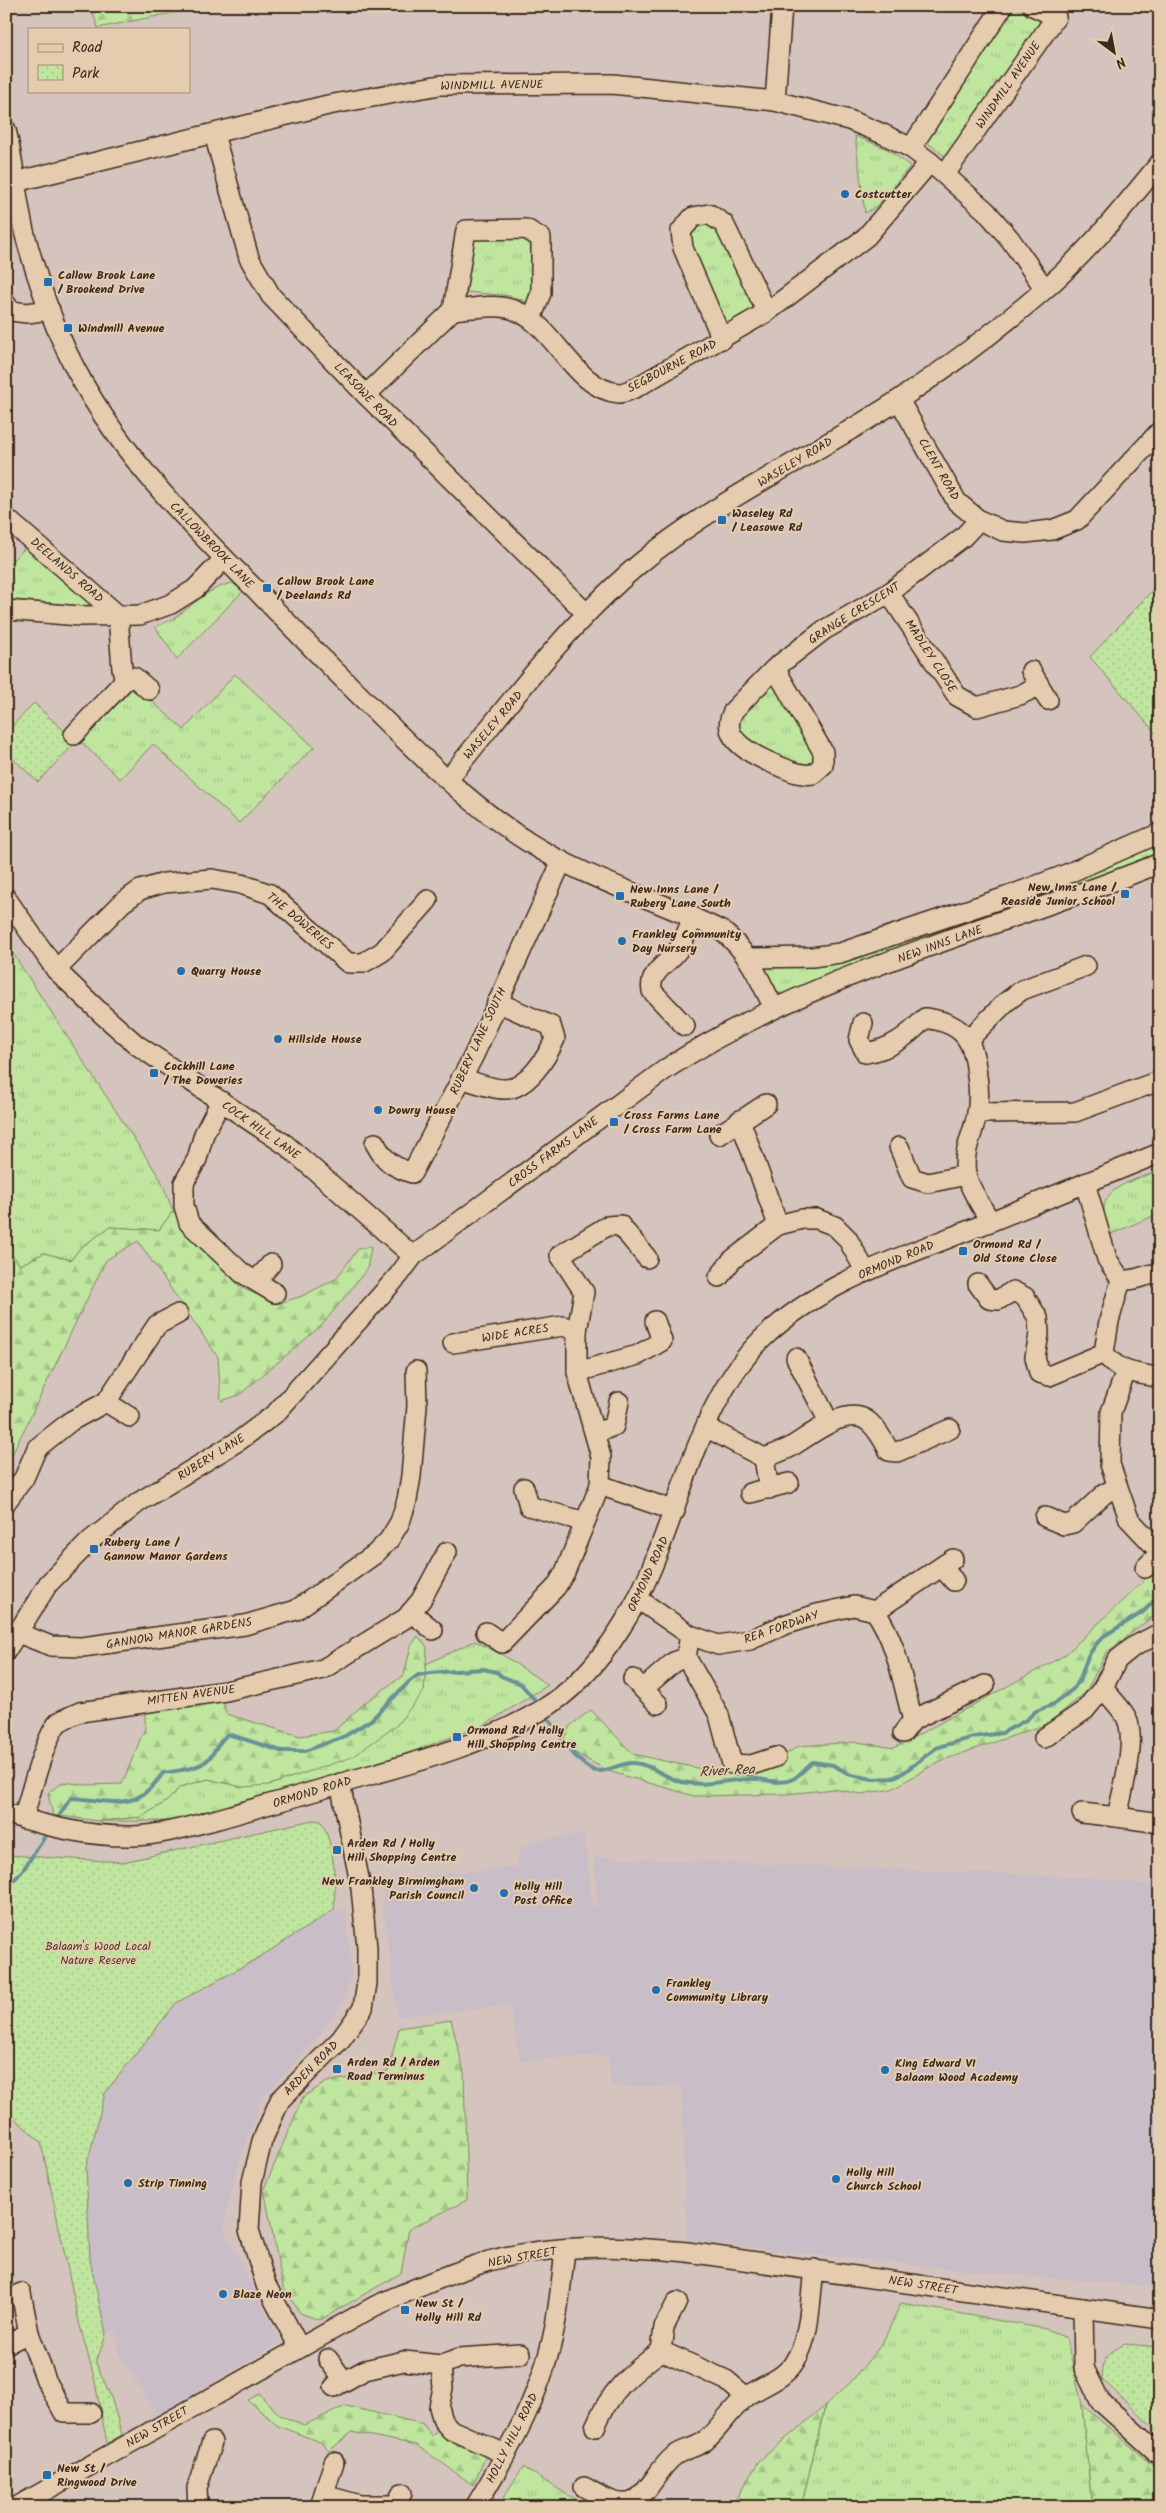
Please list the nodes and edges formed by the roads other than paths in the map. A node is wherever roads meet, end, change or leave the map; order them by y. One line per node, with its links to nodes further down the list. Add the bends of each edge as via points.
1 (782, 6): 4 (street)
2 (1003, 6): 7 (street)
3 (1033, 6): 11 (street, WINDMILL AVENUE, via 1056,17)
4 (775, 102): 6 (street, WINDMILL AVENUE, via 612,84 440,85 328,105); 7 (street, WINDMILL AVENUE, via 849,120)
5 (6, 130): 8 (street, CALLOWBROOK LANE)
6 (214, 134): 12 (street, WINDMILL AVENUE); 20 (street, LEASOWE ROAD, via 255,271 271,296)
7 (911, 148): 9 (street, WINDMILL AVENUE)
8 (9, 150): 12 (street, CALLOWBROOK LANE)
9 (930, 162): 11 (street, WINDMILL AVENUE); 17 (street, SEGBOURNE ROAD, via 866,237)
10 (1160, 163): 13 (street, WASELEY ROAD, via 1098,236)
11 (945, 174): 13 (street, WINDMILL AVENUE, via 992,218)
12 (15, 182): 15 (street, CALLOWBROOK LANE, via 25,234)
13 (1045, 289): 21 (street, WASELEY ROAD)
14 (6, 304): 15 (street, via 11,311)
15 (50, 310): 25 (street, CALLOWBROOK LANE, via 87,392 121,445)
16 (453, 310): 18 (street, SEGBOURNE ROAD, via 508,308); 18 (street, via 466,230 526,229 541,238 541,293); 20 (street)
17 (767, 312): 19 (street, SEGBOURNE ROAD); 19 (street, SEGBOURNE ROAD, via 724,224 709,214 694,217 681,231 683,248)
18 (531, 320): 19 (street, SEGBOURNE ROAD, via 590,381 620,393 637,388)
19 (722, 339)
20 (366, 395): 28 (street, LEASOWE ROAD)
21 (899, 400): 23 (street, CLENT ROAD, via 957,502); 28 (street, WASELEY ROAD, via 682,532 638,565)
22 (1160, 431): 23 (street, CLENT ROAD, via 1077,520 1052,530 1026,533 1003,531)
23 (979, 520): 26 (street, GRANGE CRESCENT)
24 (9, 526): 29 (street, DEELANDS ROAD)
25 (224, 559): 29 (street, DEELANDS ROAD, via 196,589 171,604 140,615); 35 (street, CALLOWBROOK LANE)
26 (889, 593): 30 (street, GRANGE CRESCENT, via 824,630); 32 (street, MADLEY CLOSE, via 957,696 977,707)
27 (6, 610): 29 (street, DEELANDS ROAD, via 80,616)
28 (586, 613): 35 (street, WASELEY ROAD)
29 (118, 614): 31 (street)
30 (775, 668): 30 (street, GRANGE CRESCENT, via 734,710 730,717 730,732 752,755 800,774 813,774 823,765 823,752)
31 (125, 680): 33 (street, via 134,677); 34 (street)
32 (1039, 686)
33 (149, 690)
34 (74, 735)
35 (448, 779): 37 (street, CALLOWBROOK LANE, via 527,841)
36 (1160, 833): 42 (street, NEW INNS LANE, via 1015,894 840,953 812,958)
37 (562, 861): 41 (street); 45 (street, RUBERY LANE SOUTH)
38 (1160, 863): 46 (street, NEW INNS LANE)
39 (6, 898): 44 (street, COCK HILL LANE)
40 (428, 900): 44 (street, THE DOWERIES, via 382,952 363,963 348,963 270,894 212,879 164,883 140,890 122,903)
41 (693, 917): 42 (street, via 722,931); 48 (street, via 678,950 653,976 650,984 652,991)
42 (749, 958): 46 (street)
43 (1086, 966): 49 (street, via 1022,990)
44 (56, 970): 52 (street, COCK HILL LANE, via 137,1044)
45 (497, 1002): 50 (street, RUBERY LANE SOUTH); 50 (street, via 551,1026 555,1039 546,1060 526,1081 505,1090)
46 (774, 1008): 64 (street, CROSS FARMS LANE, via 707,1042 666,1068)
47 (863, 1023): 49 (street, via 859,1040 866,1053 909,1035 925,1018 940,1020 960,1029)
48 (685, 1026)
49 (968, 1040): 54 (street, via 975,1053)
50 (462, 1078): 57 (street, RUBERY LANE SOUTH, via 412,1173 393,1167 382,1156)
51 (1156, 1082): 54 (street, via 1075,1112)
52 (221, 1101): 64 (street, COCK HILL LANE, via 286,1145); 71 (street, via 184,1183 184,1206 189,1223 242,1273)
53 (766, 1104): 55 (street)
54 (977, 1113): 60 (street, via 966,1151)
55 (740, 1120): 56 (street); 63 (street)
56 (719, 1135)
57 (376, 1143)
58 (899, 1147): 60 (street, via 912,1178 928,1183)
59 (1160, 1153): 61 (street, ORMOND ROAD)
60 (966, 1175): 62 (street)
61 (1085, 1183): 62 (street, ORMOND ROAD); 70 (street, via 1107,1259)
62 (990, 1222): 67 (street, ORMOND ROAD)
63 (778, 1225): 67 (street, via 817,1219 836,1226 847,1238); 69 (street, via 732,1260)
64 (413, 1256): 111 (street, RUBERY LANE, via 400,1275 276,1413 240,1440 111,1522 48,1584)
65 (647, 1258): 76 (street, via 620,1226 607,1226 560,1255 584,1292)
66 (271, 1264): 71 (street)
67 (866, 1272): 88 (street, ORMOND ROAD, via 811,1300 765,1337 743,1360 725,1387)
68 (1160, 1274): 70 (street, via 1132,1281)
69 (719, 1277)
70 (1121, 1280): 78 (street)
71 (256, 1281): 73 (street)
72 (978, 1284): 78 (street, via 989,1299 998,1300 1012,1291 1025,1297 1038,1318 1035,1357 1039,1373 1049,1376)
73 (275, 1293)
74 (178, 1314): 84 (street, via 151,1319)
75 (655, 1321): 82 (street, via 662,1341 638,1355)
76 (577, 1330): 77 (street, WIDE ACRES, via 563,1326); 82 (street)
77 (453, 1343)
78 (1104, 1353): 81 (street, via 1113,1365)
79 (796, 1358): 87 (street)
80 (416, 1371): 111 (street, GANNOW MANOR GARDENS, via 408,1405 408,1500 396,1528 375,1554 296,1610 245,1625 82,1647 51,1646)
81 (1126, 1371): 83 (street); 94 (street, via 1112,1412 1110,1464)
82 (577, 1372): 90 (street)
83 (1160, 1378)
84 (106, 1402): 86 (street); 98 (street, via 71,1421 37,1448 24,1478)
85 (618, 1402): 90 (street, via 614,1426)
86 (130, 1418)
87 (829, 1422): 89 (street, via 856,1416 868,1421 889,1451 897,1452); 91 (street, via 788,1448)
88 (706, 1427): 91 (street); 99 (street, ORMOND ROAD)
89 (950, 1429)
90 (596, 1433): 93 (street)
91 (764, 1458): 96 (street)
92 (789, 1483): 96 (street)
93 (600, 1485): 99 (street); 101 (street)
94 (1117, 1487): 100 (street, via 1104,1494 1073,1523 1064,1525); 103 (street, via 1129,1519)
95 (524, 1488): 101 (street, via 529,1506)
96 (769, 1488): 97 (street)
97 (750, 1493)
98 (6, 1502)
99 (675, 1511): 106 (street, ORMOND ROAD)
100 (1045, 1517)
101 (585, 1522): 110 (street, via 556,1587 502,1643)
102 (447, 1552): 108 (street, MITTEN AVENUE)
103 (1160, 1552): 104 (street)
104 (1145, 1568)
105 (950, 1569): 107 (street)
106 (638, 1599): 113 (street, REA FORDWAY); 121 (street, ORMOND ROAD, via 589,1671 542,1710 455,1748)
107 (875, 1611): 113 (street, REA FORDWAY, via 854,1606 784,1625 750,1640 718,1645); 116 (street, via 888,1630 899,1659 908,1726)
108 (411, 1612): 109 (street); 123 (street, MITTEN AVENUE, via 323,1669 226,1692 80,1712 59,1722)
109 (433, 1630)
110 (486, 1632)
111 (18, 1633): 114 (street, RUBERY LANE)
112 (1160, 1633): 117 (street, via 1133,1647 1117,1660)
113 (690, 1635): 115 (street)
114 (6, 1651)
115 (686, 1657): 118 (street, via 638,1684); 120 (street, via 719,1714 732,1764 751,1765)
116 (984, 1685)
117 (1103, 1688): 119 (street, via 1085,1710); 124 (street, via 1126,1716 1131,1731)
118 (658, 1704)
119 (1044, 1738)
120 (776, 1757)
121 (340, 1783): 123 (street, ORMOND ROAD, via 186,1828 136,1836 86,1834); 134 (street, ARDEN ROAD, via 361,1888 367,1983 363,2008 341,2039 280,2100 262,2141 252,2182 249,2230 266,2284)
122 (1082, 1813): 124 (street)
123 (15, 1816)
124 (1117, 1817): 125 (street)
125 (1160, 1823)
126 (565, 2249): 127 (street, NEW STREET, via 670,2250); 134 (street, NEW STREET, via 491,2261 432,2280); 143 (street, HOLLY HILL ROAD, via 553,2336 534,2394)
127 (814, 2269): 130 (street, NEW STREET); 139 (street, via 803,2346 794,2364)
128 (21, 2293): 132 (street)
129 (677, 2302): 135 (street, via 664,2327)
130 (1083, 2308): 131 (street, NEW STREET); 144 (street, via 1084,2368 1100,2401)
131 (1160, 2319)
132 (29, 2333): 133 (street); 140 (street, via 46,2380 64,2413)
133 (6, 2344)
134 (299, 2347): 149 (street, NEW STREET)
135 (661, 2351): 139 (street, via 726,2380); 141 (street, via 605,2389)
136 (328, 2358): 138 (street, via 339,2384 365,2370 404,2361)
137 (511, 2360): 138 (street, via 459,2358)
138 (441, 2364): 143 (street, via 443,2388 439,2407 443,2420 451,2430)
139 (746, 2397): 147 (street, via 703,2442 676,2454 661,2467 645,2492 634,2501 623,2503)
140 (91, 2413)
141 (595, 2427)
142 (212, 2442): 150 (street, via 197,2488)
143 (505, 2454): 151 (street, HOLLY HILL ROAD)
144 (1160, 2455)
145 (334, 2462): 148 (street)
146 (402, 2493): 148 (street, via 396,2505)
147 (592, 2496)
148 (322, 2501)
149 (16, 2507)
150 (198, 2507)
151 (475, 2507)

